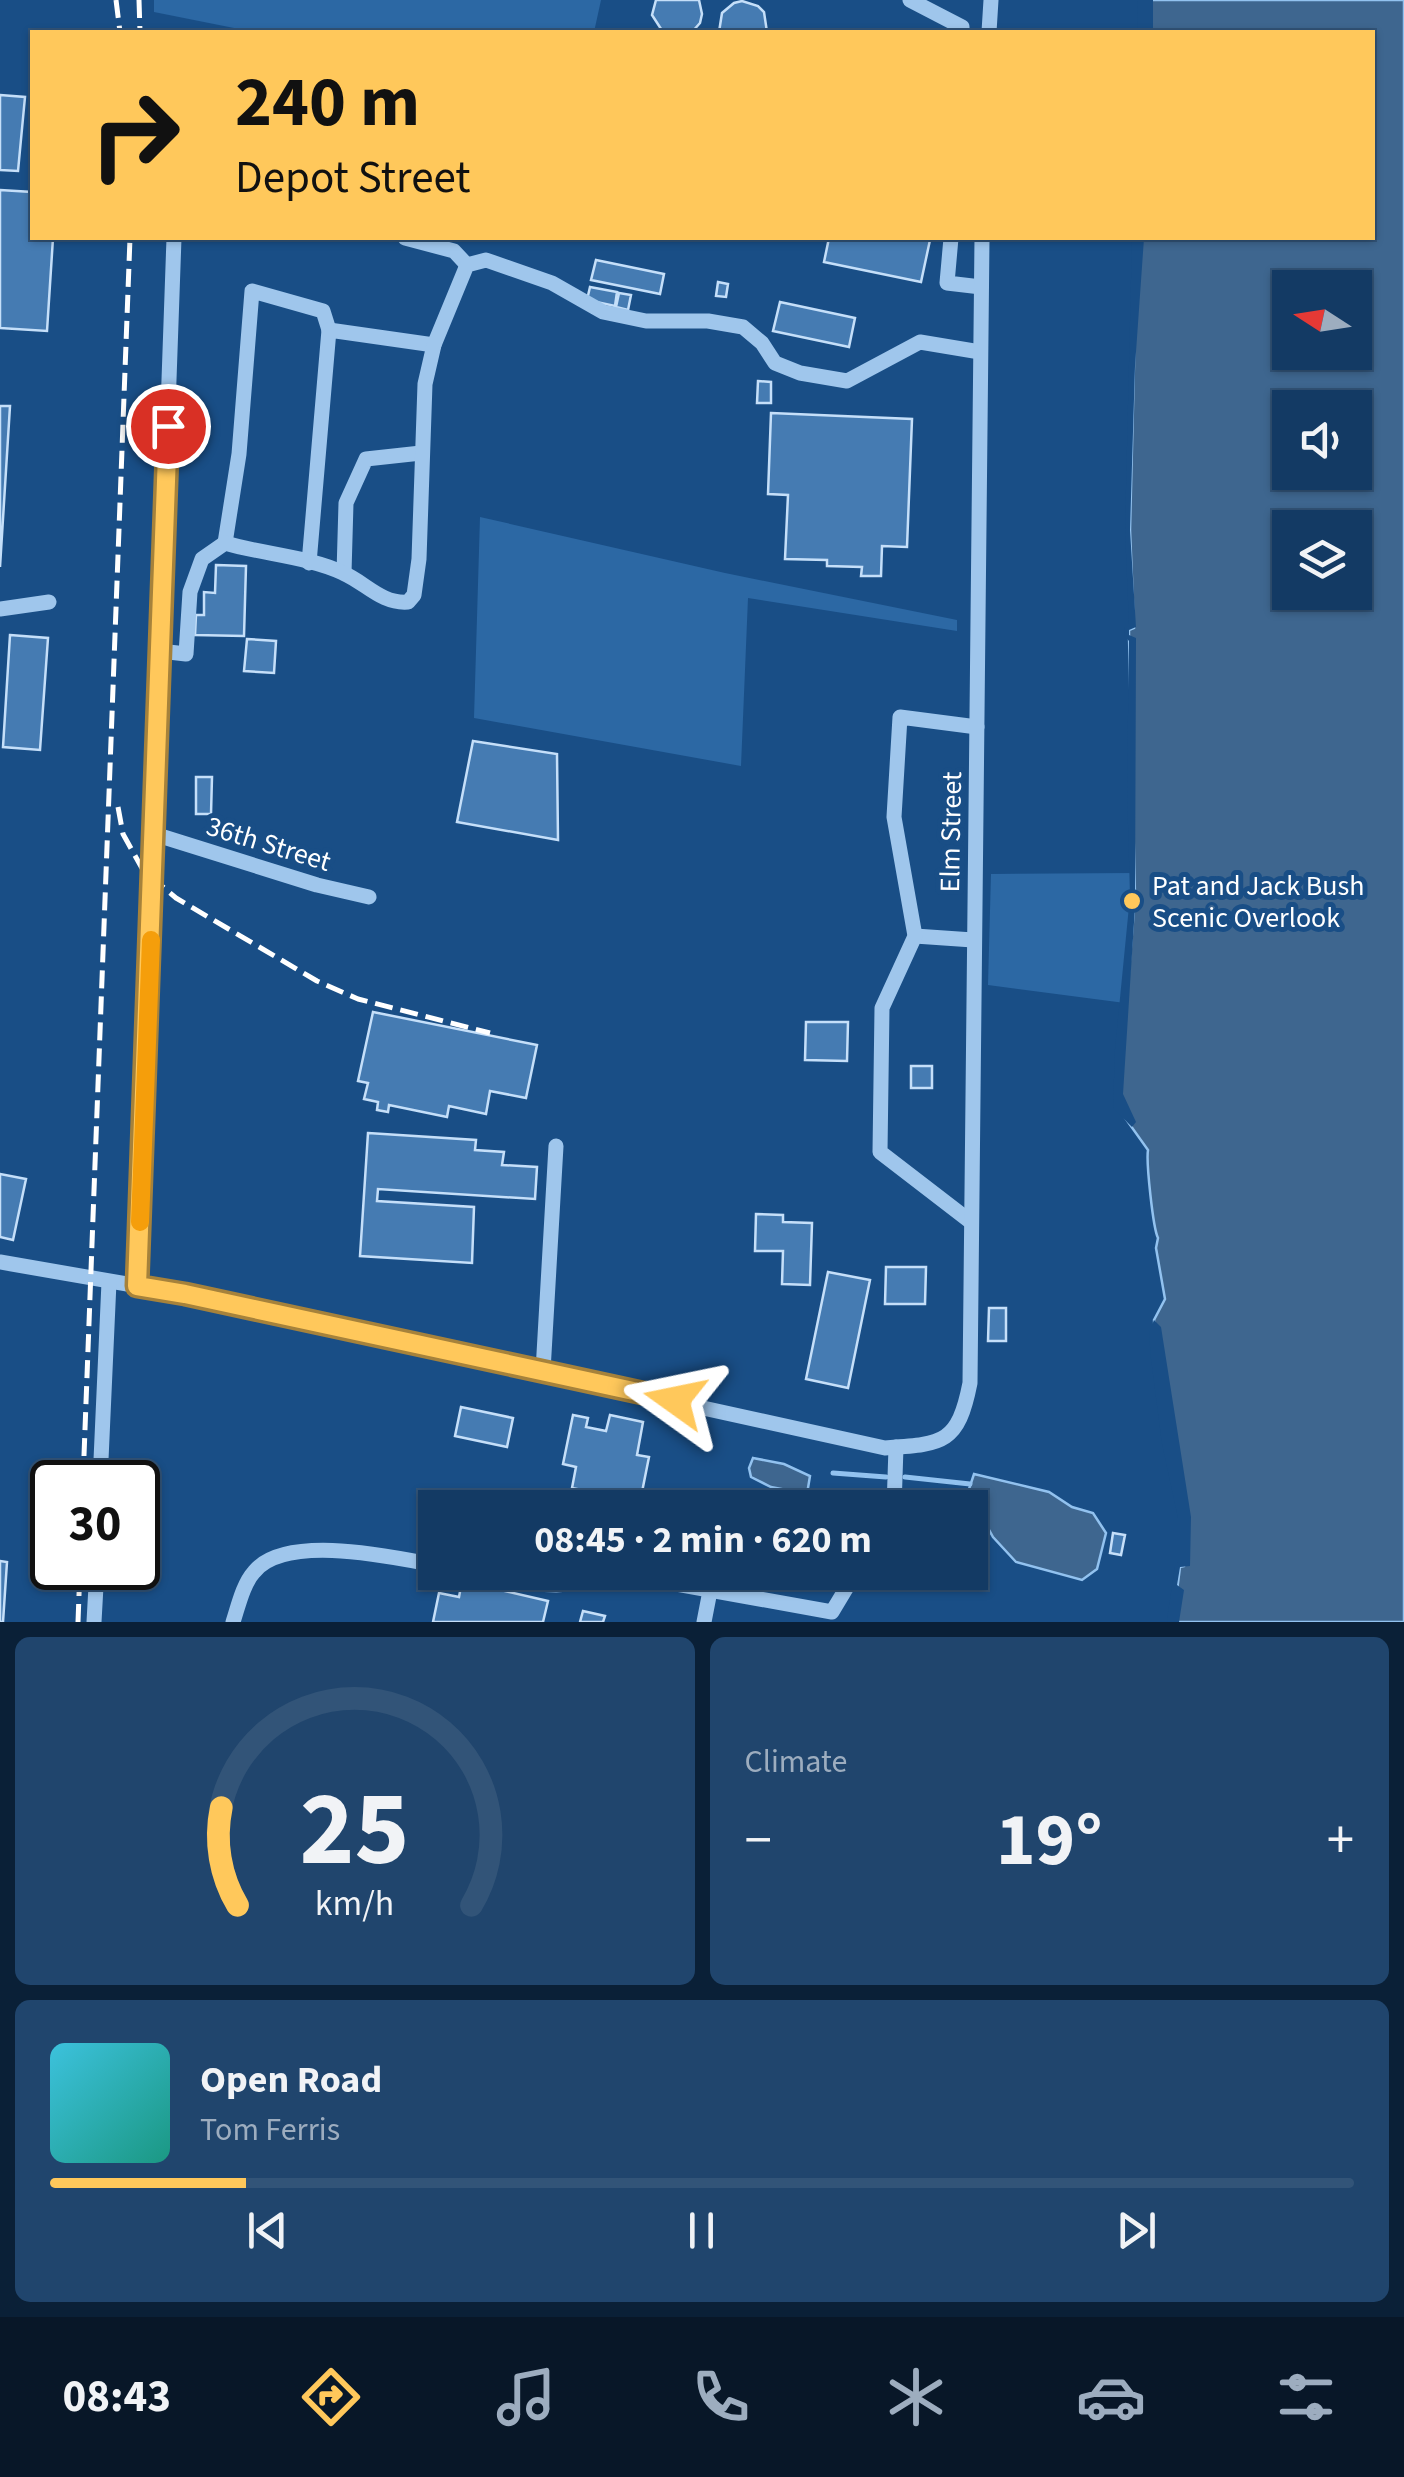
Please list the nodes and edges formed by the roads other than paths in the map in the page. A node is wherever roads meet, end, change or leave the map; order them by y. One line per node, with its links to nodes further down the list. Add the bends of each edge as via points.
1 (910, 0): 3 (street)
2 (991, 0): 4 (street)
3 (941, 24)
4 (989, 30)
5 (174, 240): 20 (street)
6 (413, 240): 9 (street, via 454,250)
7 (951, 240): 10 (street, via 947,283)
8 (982, 240): 10 (street, Elm Street)
9 (467, 266): 12 (street); 13 (street, via 486,260 552,283 603,312 743,328 775,363 816,376 847,381 920,342)
10 (981, 286): 13 (street, Elm Street)
11 (329, 330): 12 (street); 15 (street, via 323,311 252,291); 16 (street)
12 (434, 345): 14 (street)
13 (980, 352): 21 (street, Elm Street)
14 (421, 453): 17 (street, via 366,458 346,503); 17 (street, via 414,595 397,603)
15 (225, 544): 16 (street); 20 (street, via 202,559 190,592 186,654)
16 (309, 563): 17 (street)
17 (344, 573)
18 (49, 602): 19 (street)
19 (0, 608)
20 (160, 651): 22 (street)
21 (977, 726): 24 (street, via 900,717 894,817); 25 (street, Elm Street)
22 (154, 834): 23 (street, 36th Street); 30 (street)
23 (370, 897)
24 (914, 936): 25 (street); 27 (street, via 882,1008 880,1152)
25 (973, 940): 27 (street, Elm Street)
26 (556, 1146): 31 (street)
27 (972, 1222): 32 (street, Elm Street, via 970,1382 959,1425 942,1440)
28 (0, 1262): 29 (street)
29 (109, 1282): 30 (street); 33 (street)
30 (137, 1286): 31 (street)
31 (543, 1371): 32 (street)
32 (896, 1447): 34 (street)
33 (101, 1460)
34 (895, 1490)
35 (418, 1562): 42 (street, via 370,1553 290,1552 253,1572)
36 (96, 1590): 41 (street)
37 (705, 1590): 39 (street)
38 (846, 1590): 40 (street)
39 (710, 1591): 40 (street); 43 (street)
40 (831, 1617)
41 (94, 1622)
42 (232, 1622)
43 (704, 1622)

